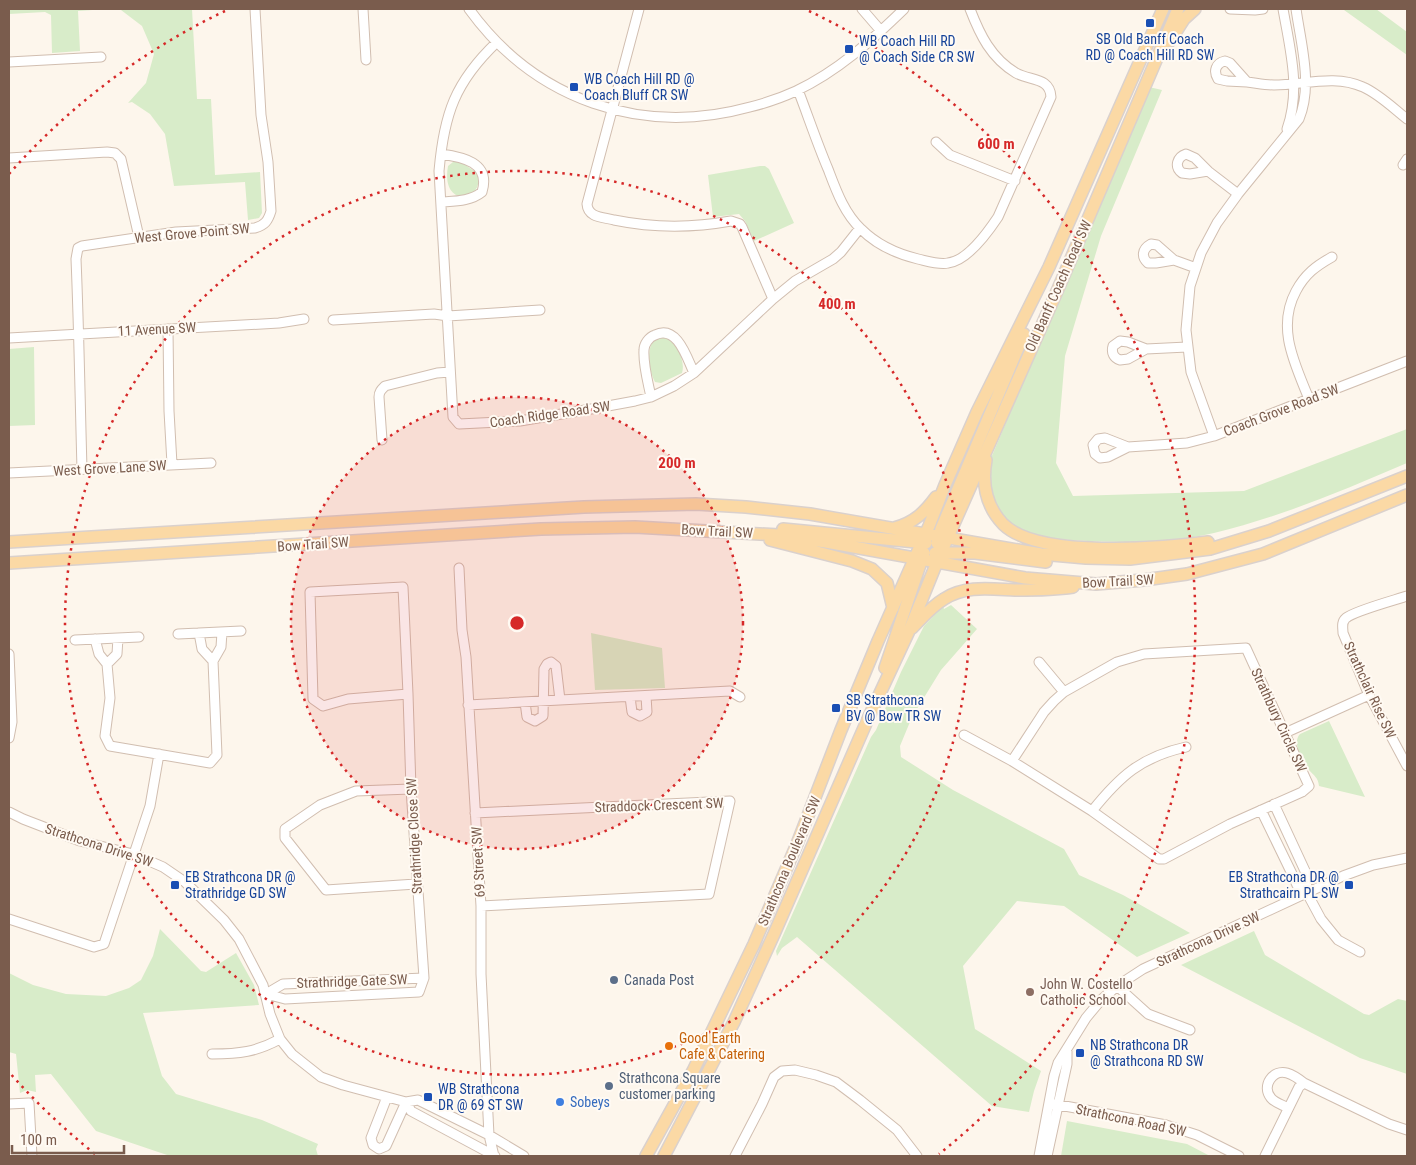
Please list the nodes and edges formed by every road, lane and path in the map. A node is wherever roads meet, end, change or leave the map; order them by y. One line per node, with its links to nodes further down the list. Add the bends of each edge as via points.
1 (255, 9): 36 (street, West Grove Point SW, via 261,115 268,162 269,217 262,226 255,228)
2 (364, 9): 18 (street)
3 (469, 9): 16 (street)
4 (639, 9): 25 (street)
5 (862, 9): 15 (street)
6 (904, 9): 15 (street)
7 (970, 9): 32 (street, via 982,38 1002,63 1018,74 1042,81 1050,90 1051,97)
8 (1163, 9): 39 (main road, Old Banff Coach Road SW)
9 (1178, 9): 20 (main road, Old Banff Coach Road SW)
10 (1195, 9): 20 (main road, via 1184,19)
11 (1230, 9): 12 (street)
12 (1263, 9)
13 (1283, 9): 23 (street, Coach Grove Road SW)
14 (1296, 9): 22 (street, Coach Grove Road SW)
15 (881, 31): 24 (street, via 843,63)
16 (497, 42): 25 (street, via 547,82 582,100); 29 (street, Coach Ridge Road SW, via 482,56 459,89 446,122)
17 (101, 57): 19 (street)
18 (366, 60)
19 (9, 62)
20 (1152, 70): 58 (main road, Old Banff Coach Road SW)
21 (1247, 82): 23 (street)
22 (1306, 83): 23 (street); 26 (street, via 1331,81 1363,87); 27 (street, Coach Grove Road SW, via 1299,119)
23 (1294, 84): 27 (street, Coach Grove Road SW, via 1293,108)
24 (798, 90): 25 (street, via 736,110 699,116 664,117); 35 (street, via 838,196)
25 (612, 109): 41 (street, via 587,204 590,213 631,224 654,226 736,222 742,227)
26 (1407, 119)
27 (1285, 136): 33 (street, Coach Grove Road SW)
28 (936, 142): 32 (street, via 950,155)
29 (441, 154): 34 (street, Coach Ridge Road SW); 34 (street, via 472,162 484,178 482,192 477,196)
30 (9, 158): 36 (street, via 115,153 121,159)
31 (1208, 171): 33 (street)
32 (1015, 181): 35 (street, via 986,234 954,262 941,263 912,257 885,246)
33 (1238, 194): 40 (street, Coach Grove Road SW, via 1212,230)
34 (442, 202): 43 (street, Coach Ridge Road SW)
35 (860, 228): 41 (street, Coach Ridge Road SW, via 837,256 795,281)
36 (139, 237): 47 (street, West Grove Point SW, via 78,248)
37 (1332, 257): 55 (street, via 1310,271 1288,310 1286,328 1289,344)
38 (1174, 260): 40 (street)
39 (1049, 267): 65 (main road, Old Banff Coach Road SW, via 977,412); 71 (main road, via 1030,319)
40 (1196, 268): 49 (street, Coach Grove Road SW, via 1187,302)
41 (773, 299): 53 (street, Coach Ridge Road SW)
42 (540, 310): 43 (street)
43 (448, 316): 45 (street); 52 (street, Coach Ridge Road SW)
44 (304, 319): 46 (street, 11 Avenue SW)
45 (332, 320)
46 (168, 329): 47 (street, 11 Avenue SW); 60 (street)
47 (80, 334): 48 (street, 11 Avenue SW); 62 (street)
48 (9, 338)
49 (1187, 347): 50 (street); 56 (street, Coach Grove Road SW, via 1194,385)
50 (1146, 349)
51 (1407, 361): 55 (street, Coach Grove Road SW)
52 (450, 372): 54 (street, Coach Ridge Road SW, via 453,417 459,424 520,421); 57 (street, via 389,385 379,392)
53 (694, 373): 54 (street, Coach Ridge Road SW); 54 (street, via 677,338 656,334 644,349)
54 (651, 397)
55 (1309, 399): 56 (street, Coach Grove Road SW)
56 (1214, 436): 59 (street, via 1187,443)
57 (382, 440)
58 (990, 443): 68 (main road, via 984,484 991,507 1004,524 1033,539 1082,547 1130,548 1185,545); 71 (main road, Old Banff Coach Road SW)
59 (1128, 447)
60 (172, 464): 61 (street, West Grove Lane SW); 62 (street, West Grove Lane SW)
61 (211, 464)
62 (82, 468): 63 (street, West Grove Lane SW)
63 (9, 473)
64 (1407, 476): 68 (main road, Bow Trail SW)
65 (945, 485): 67 (main road, via 926,511 912,522); 71 (main road, Old Banff Coach Road SW)
66 (1407, 495): 75 (main road, Bow Trail SW, via 1263,554 1187,574)
67 (890, 528): 70 (main road, Bow Trail SW, via 746,506 655,504); 71 (main road, Bow Trail SW)
68 (1269, 531): 72 (main road, Bow Trail SW, via 1210,549)
69 (744, 532): 71 (main road, Bow Trail SW, via 826,542); 71 (main road, via 797,530); 73 (main road, Bow Trail SW, via 585,527); 77 (main road, via 872,569 887,583)
70 (9, 542)
71 (931, 548): 72 (main road, Bow Trail SW); 72 (main road, via 1053,563 1090,564); 75 (main road, Bow Trail SW, via 1025,578); 77 (main road, Strathcona Boulevard SW); 78 (main road, Strathcona Boulevard SW); 101 (main road)
72 (1130, 559)
73 (9, 563)
74 (459, 568): 100 (street, 69 Street SW)
75 (1096, 584): 78 (main road, via 1053,590 995,588 954,593)
76 (1407, 596): 93 (street, Strathclair Rise SW, via 1356,613 1345,618 1342,624)
77 (893, 608): 139 (main road, Strathcona Boulevard SW, via 750,953 693,1071)
78 (909, 630): 101 (main road, Strathcona Boulevard SW)
79 (241, 631): 80 (street)
80 (222, 632): 81 (street); 88 (street, via 220,647)
81 (199, 633): 82 (street); 88 (street, via 202,649)
82 (178, 634)
83 (139, 636): 84 (street)
84 (118, 638): 85 (street); 90 (street, via 117,654)
85 (95, 639): 86 (street); 90 (street, via 99,654)
86 (75, 640)
87 (9, 654): 104 (street, via 12,722)
88 (213, 661): 106 (street, via 217,755 210,763)
89 (1039, 662): 91 (street)
90 (108, 664): 106 (street, via 110,698 105,736 110,746)
91 (1064, 692): 102 (street, Strathbury Circle SW, via 1117,662 1135,656 1246,648); 107 (street, Strathbury Circle SW, via 1044,712)
92 (408, 694): 92 (street, Strathridge Close SW, via 403,587 310,592 313,699 323,706 348,699); 109 (street, Strathridge Close SW)
93 (1369, 695): 102 (street); 108 (street, Strathclair Rise SW)
94 (646, 696): 95 (street); 95 (street, via 647,712 640,716 632,712); 96 (street, via 730,691)
95 (630, 697): 97 (street)
96 (740, 697)
97 (560, 700): 98 (street); 98 (street, via 556,666 552,662 544,668)
98 (544, 701): 99 (street); 99 (street, via 543,716 535,721 527,716)
99 (525, 702): 100 (street)
100 (468, 705): 114 (street, 69 Street SW)
101 (867, 721): 140 (main road, Strathcona Boulevard SW, via 734,1022)
102 (1286, 733): 110 (street, Strathbury Circle SW, via 1309,786)
103 (964, 735): 107 (street)
104 (9, 738)
105 (1186, 747): 111 (street, via 1167,751 1142,763 1116,781)
106 (159, 754): 115 (street, via 150,806)
107 (1012, 761): 111 (street, Strathbury Circle SW)
108 (1407, 766)
109 (411, 789): 117 (street, Strathridge Close SW); 117 (street, via 356,791 320,805 285,829 285,838 326,890)
110 (1274, 804): 112 (street, Strathbury Circle SW); 118 (street, via 1306,873)
111 (1092, 810): 112 (street, Strathbury Circle SW, via 1164,860)
112 (1261, 810): 118 (street, via 1294,878)
113 (9, 812): 115 (street, Strathcona Drive SW, via 80,841)
114 (475, 812): 119 (street, 69 Street SW); 119 (street, Straddock Crescent SW, via 730,801 709,894)
115 (133, 854): 120 (street, via 104,944 94,947); 124 (street, Strathcona Drive SW, via 164,867 204,899 239,939)
116 (1407, 858): 118 (street, Strathcona Drive SW, via 1358,870)
117 (416, 884): 122 (street, Strathridge Close SW)
118 (1307, 893): 121 (street, via 1321,919 1338,940); 123 (street, Strathcona Drive SW, via 1143,969)
119 (481, 906): 135 (street, 69 Street SW)
120 (9, 919)
121 (1360, 952)
122 (424, 978): 124 (street, Strathridge Gate SW, via 283,984); 124 (street, Strathridge Gate SW, via 419,992 285,998)
123 (1117, 986): 125 (street, via 1148,1014); 132 (street, Strathcona Drive SW, via 1086,1018 1067,1051 1067,1064)
124 (266, 994): 126 (street, Strathcona Drive SW)
125 (1190, 1030)
126 (280, 1039): 127 (street, via 261,1049 238,1054); 129 (street, Strathcona Drive SW, via 292,1054 321,1077)
127 (212, 1054)
128 (1304, 1083): 133 (street); 133 (street, via 1287,1073 1277,1073 1269,1080 1269,1095); 134 (street)
129 (387, 1096): 130 (street, Strathcona Drive SW); 130 (street, via 371,1138 379,1149 386,1146)
130 (406, 1102): 135 (street, Strathcona Drive SW, via 418,1100); 137 (street, Strathcona Drive SW, via 411,1111)
131 (9, 1104): 136 (street, via 29,1103)
132 (1053, 1104): 143 (street, Strathcona Drive SW); 144 (street, Strathcona Drive SW); 145 (street, Strathcona Road SW, via 1166,1125 1197,1135)
133 (1288, 1108): 146 (street)
134 (1407, 1130)
135 (489, 1135): 137 (street, 69 Street SW); 138 (street, Strathcona Drive SW)
136 (32, 1156)
137 (494, 1156)
138 (524, 1156)
139 (646, 1156)
140 (664, 1156)
141 (736, 1156): 142 (street, via 774,1077 782,1071 794,1070 836,1082 896,1130)
142 (917, 1156)
143 (1039, 1156)
144 (1048, 1156)
145 (1239, 1156)
146 (1265, 1156)

